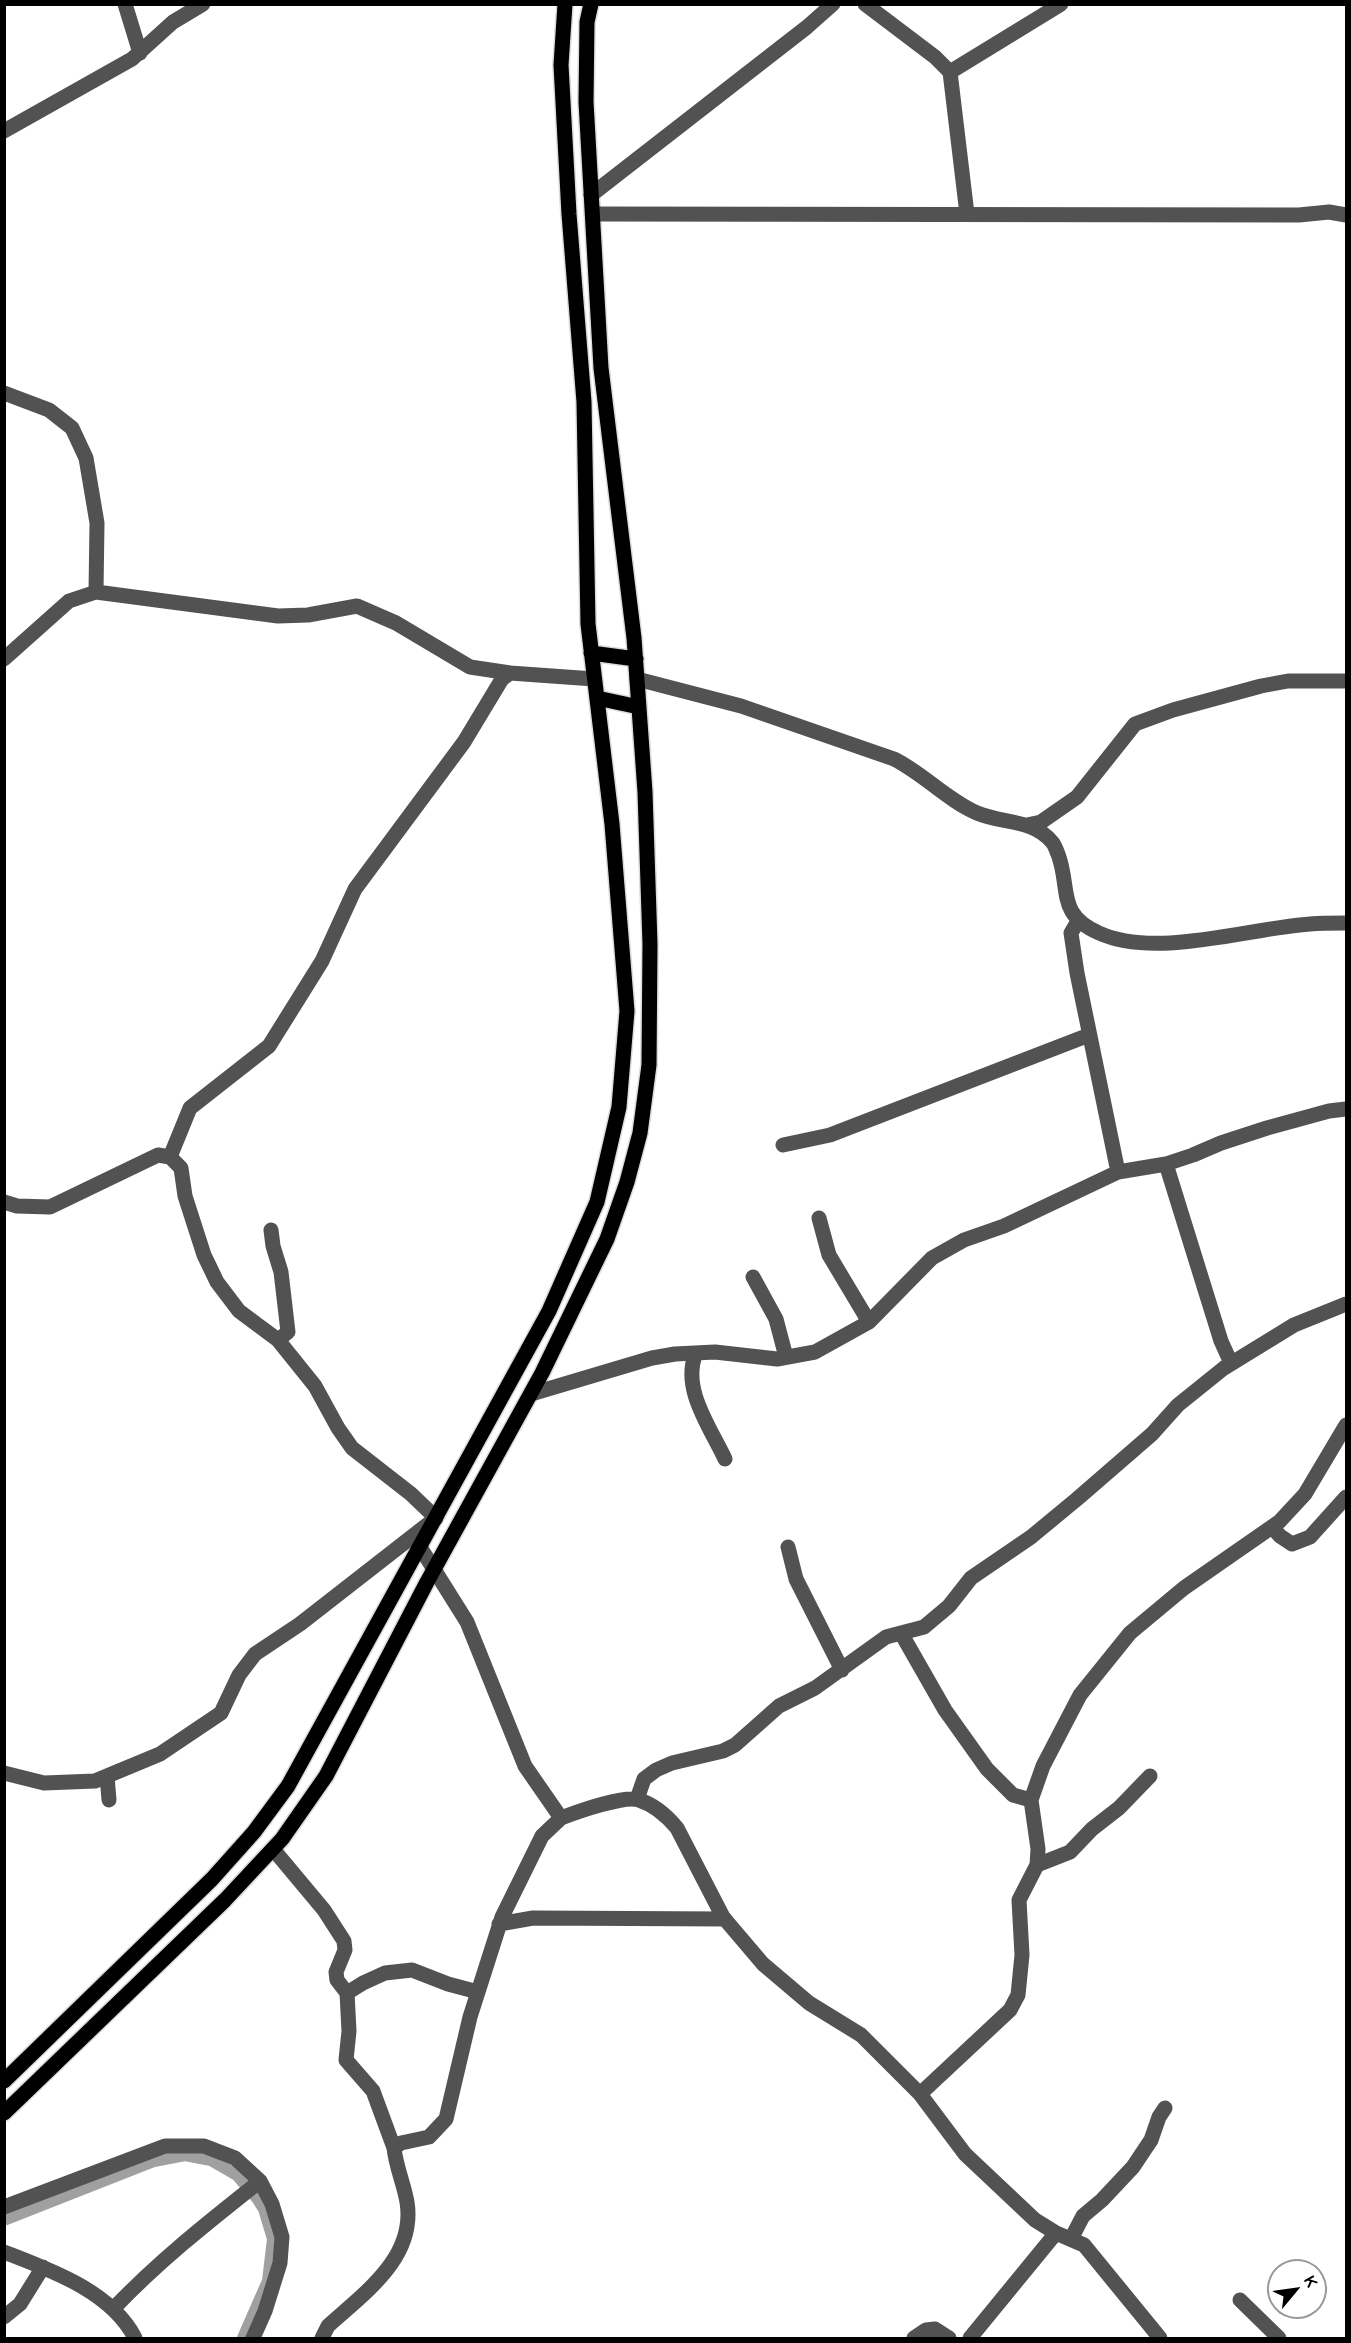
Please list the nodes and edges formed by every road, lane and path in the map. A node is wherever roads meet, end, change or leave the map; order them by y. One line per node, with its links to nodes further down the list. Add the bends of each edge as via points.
1 (125, 4): 8 (street)
2 (203, 4): 8 (street, via 173,22)
3 (565, 4): 17 (main road, via 561,65 584,402)
4 (591, 4): 11 (main road, via 587,22 586,102)
5 (833, 4): 11 (street)
6 (865, 4): 9 (street)
7 (1061, 4): 9 (street)
8 (140, 53): 10 (street)
9 (950, 72): 13 (street)
10 (4, 131)
11 (591, 195): 12 (main road)
12 (593, 214): 13 (street); 19 (main road, via 601,368)
13 (967, 214): 14 (street)
14 (1347, 215)
15 (4, 393): 16 (street, via 49,410 72,428 86,458 97,523)
16 (96, 592): 18 (street, via 69,601); 20 (street, via 278,616 357,606 396,623 470,667)
17 (591, 653): 19 (main road); 21 (main road)
18 (4, 659)
19 (636, 659): 22 (main road)
20 (510, 673): 21 (street); 32 (street, via 502,679 464,742 355,889 322,961 269,1046 190,1108)
21 (594, 679): 24 (main road)
22 (637, 679): 25 (main road); 26 (street, via 741,706 894,759 968,809 993,819)
23 (1347, 681): 26 (street, via 1288,681 1261,686 1135,724 1077,797 1041,822)
24 (597, 698): 25 (main road); 49 (main road, via 627,1011 619,1107 597,1202 549,1311)
25 (639, 707): 45 (main road, via 650,944 649,1065 640,1133 607,1239)
26 (1027, 825): 27 (street, via 1054,843 1067,903)
27 (1078, 921): 28 (street, via 1100,934 1140,943 1196,941 1310,924); 29 (street, via 1071,933)
28 (1347, 923)
29 (1089, 1035): 31 (street, via 830,1135); 34 (street)
30 (1347, 1109): 33 (street, via 1267,1128)
31 (783, 1145)
32 (170, 1156): 35 (street, via 158,1155 50,1207); 41 (street, via 181,1167 185,1196 204,1256 217,1282 239,1311)
33 (1166, 1164): 34 (street); 44 (street)
34 (1118, 1172): 40 (street, via 932,1258)
35 (4, 1202)
36 (819, 1218): 40 (street, via 829,1256)
37 (271, 1230): 41 (street, via 288,1332)
38 (753, 1277): 43 (street, via 776,1319)
39 (1347, 1304): 44 (street, via 1294,1325)
40 (869, 1322): 43 (street, via 815,1352)
41 (278, 1340): 49 (street, via 315,1386 352,1448)
42 (696, 1353): 43 (street); 45 (street, via 652,1358); 47 (street, via 692,1364 696,1398)
43 (786, 1357)
44 (1231, 1364): 54 (street, via 1178,1405 1152,1434 1031,1537 971,1578 950,1606 924,1627)
45 (531, 1394): 53 (main road)
46 (1347, 1425): 50 (street, via 1305,1494)
47 (724, 1458)
48 (1347, 1497): 50 (street, via 1310,1537 1292,1544)
49 (436, 1518): 51 (main road); 57 (street, via 300,1624 255,1654 239,1675 221,1713 160,1754)
50 (1272, 1527): 61 (street, via 1184,1588 1130,1633 1080,1695 1043,1766)
51 (420, 1547): 53 (street); 69 (main road, via 288,1786 254,1832 212,1879)
52 (788, 1547): 55 (street, via 796,1579)
53 (435, 1569): 62 (street, via 467,1622 525,1766); 63 (main road, via 326,1776)
54 (902, 1633): 55 (street, via 886,1637); 61 (street, via 945,1710 987,1769 1013,1795)
55 (842, 1670): 59 (street, via 779,1706 735,1745 656,1770 644,1779)
56 (4, 1773): 57 (street, via 44,1783 95,1781)
57 (107, 1776): 60 (street)
58 (1150, 1776): 64 (street, via 1070,1852)
59 (637, 1799): 62 (street, via 586,1808); 65 (street, via 654,1806 677,1828)
60 (108, 1800)
61 (1031, 1800): 64 (street)
62 (561, 1818): 66 (street, via 542,1836)
63 (273, 1849): 68 (street, via 324,1910 344,1941 345,1950 336,1972); 72 (main road)
64 (1037, 1865): 70 (street, via 1019,1900 1022,1955 1018,1995 1010,2010)
65 (725, 1919): 66 (street, via 533,1918); 70 (street, via 763,1964 809,2003 861,2035)
66 (499, 1924): 67 (street)
67 (478, 1992): 68 (street, via 412,1970 385,1973); 73 (street, via 446,2119 429,2137)
68 (347, 1993): 73 (street, via 346,2060 373,2091)
69 (4, 2081)
70 (920, 2094): 76 (street, via 965,2154 1035,2220)
71 (1165, 2108): 77 (street, via 1133,2167 1083,2216)
72 (4, 2113)
73 (394, 2148): 85 (street, via 408,2203 407,2235 389,2271 328,2326)
74 (254, 2186): 75 (street, via 235,2158 204,2146 165,2146); 81 (street, via 149,2272); 84 (street, via 272,2204 282,2237 280,2263)
75 (4, 2207)
76 (1056, 2233): 77 (street); 88 (street)
77 (1071, 2239): 89 (street, via 1084,2245)
78 (4, 2252): 79 (street)
79 (43, 2267): 81 (street, via 70,2278); 82 (street, via 20,2304)
80 (1240, 2300): 90 (street)
81 (113, 2309): 83 (street)
82 (4, 2317)
83 (131, 2337)
84 (253, 2338)
85 (322, 2338)
86 (914, 2338): 87 (street, via 935,2329)
87 (949, 2338)
88 (970, 2338)
89 (1160, 2338)
90 (1280, 2338)

